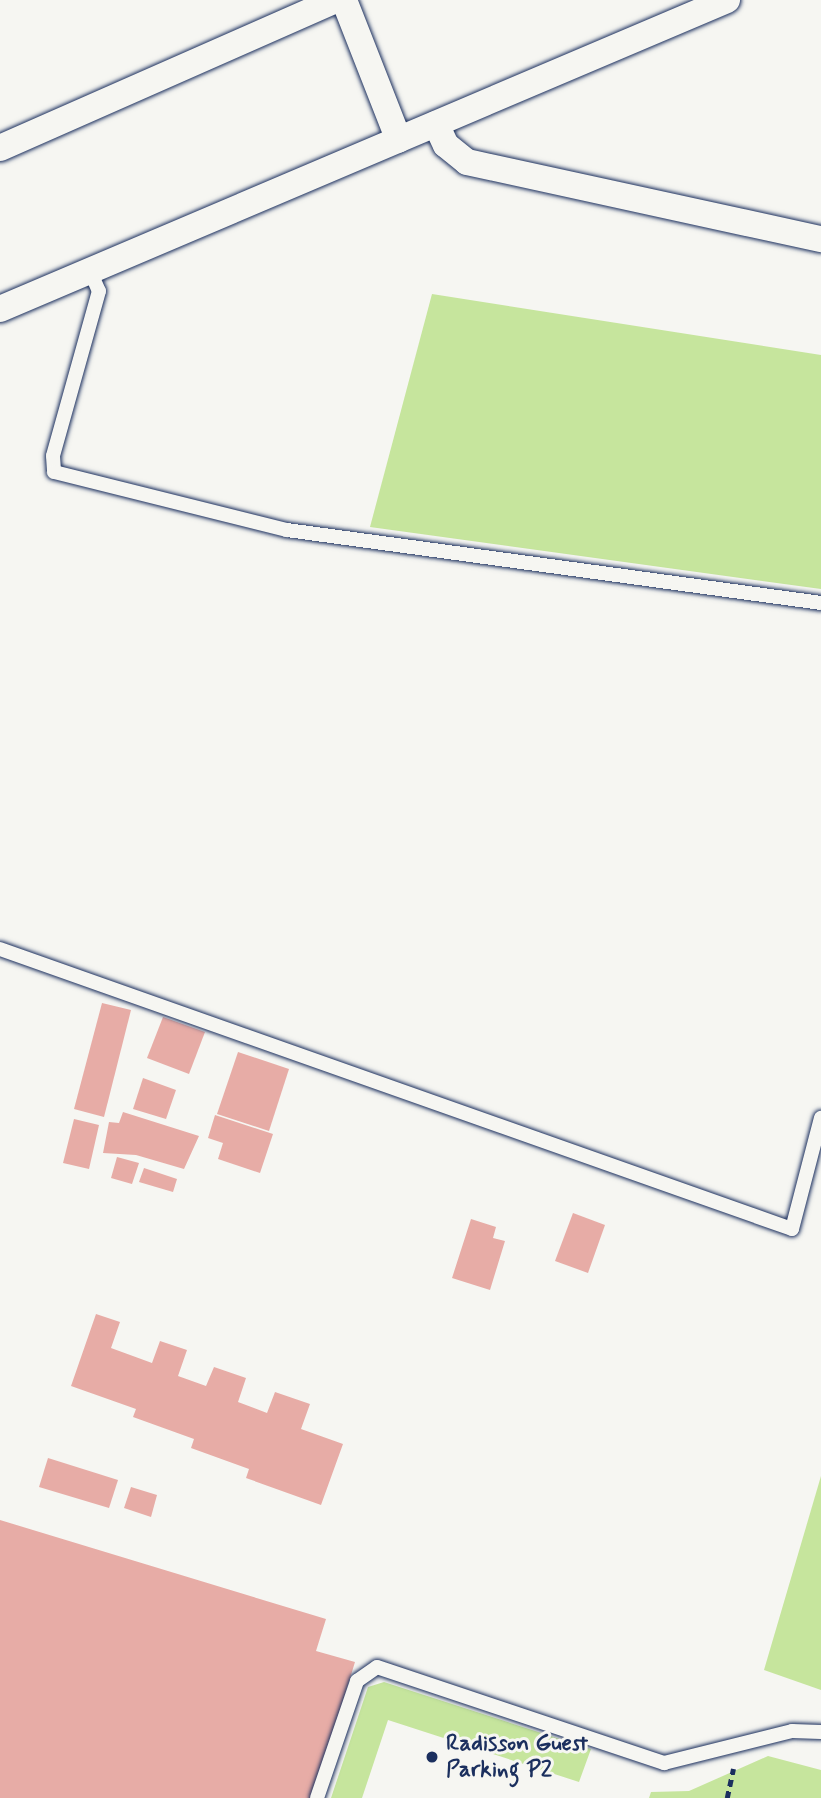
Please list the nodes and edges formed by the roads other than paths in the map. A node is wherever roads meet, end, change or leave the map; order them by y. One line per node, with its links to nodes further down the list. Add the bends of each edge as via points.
1 (335, 0): 6 (street)
2 (344, 0): 5 (street)
3 (727, 0): 4 (street)
4 (436, 124): 5 (street); 7 (street, via 446,145 467,162)
5 (398, 140): 8 (street)
6 (0, 148)
7 (821, 239)
8 (90, 271): 9 (street); 10 (lane, via 99,292 53,456 54,472 287,530)
9 (0, 310)
10 (821, 603)
11 (0, 949): 12 (lane, via 792,1229)
12 (821, 1118)
13 (821, 1732): 14 (lane, via 792,1731 664,1763 377,1667 357,1681)
14 (317, 1798)

